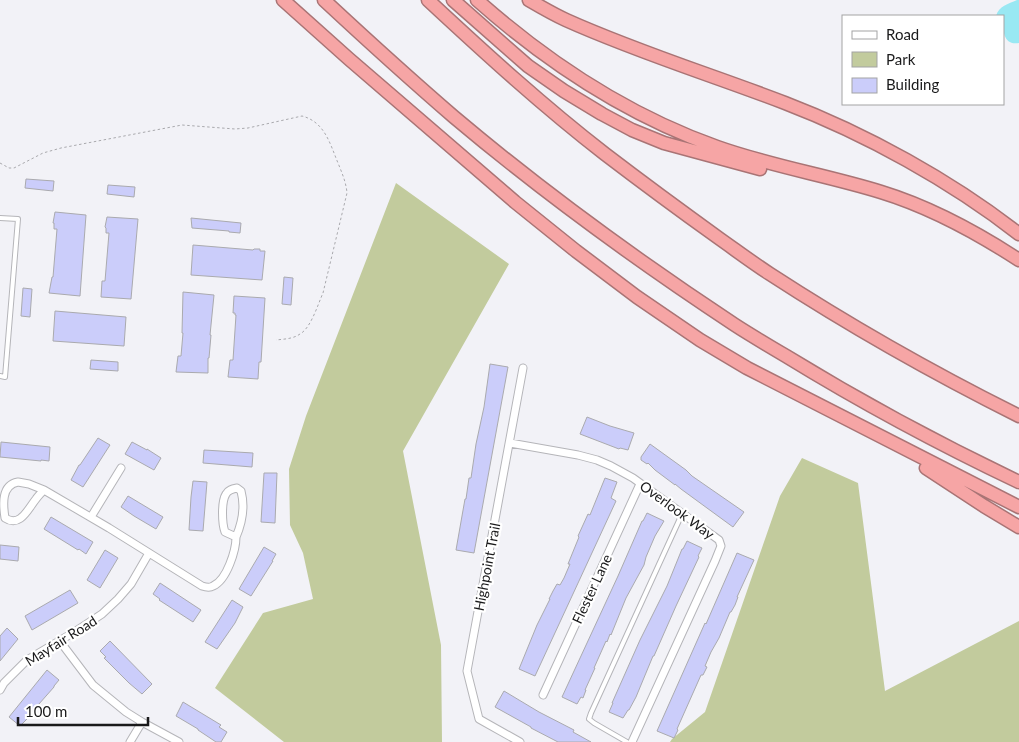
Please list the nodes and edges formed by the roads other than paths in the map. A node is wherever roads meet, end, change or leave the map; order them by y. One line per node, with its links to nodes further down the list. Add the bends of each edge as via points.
1 (283, 0): 14 (highway, via 515,202 637,297 747,368)
2 (324, 0): 17 (highway, via 454,117 631,254 736,326 818,376)
3 (428, 0): 13 (highway, via 610,158 769,273 903,355)
4 (453, 0): 9 (highway, via 528,66 632,130 713,157 879,198)
5 (477, 0): 9 (highway, via 572,75 655,122 754,159 904,200)
6 (529, 0): 8 (highway, via 564,19 618,41 831,122 916,166)
7 (0, 218): 12 (lane, via 18,219 5,377)
8 (1019, 234)
9 (978, 235): 10 (highway)
10 (1019, 260)
11 (523, 368): 15 (street, Highpoint Trail)
12 (0, 376)
13 (1019, 416)
14 (865, 428): 20 (highway); 23 (highway)
15 (510, 443): 18 (street, Overlook Way, via 597,460); 32 (street, Highpoint Trail, via 468,670 479,719)
16 (121, 468): 22 (street)
17 (1019, 482)
18 (640, 484): 21 (street, Overlook Way); 28 (street, Flester Lane)
19 (44, 490): 19 (street, via 30,484 14,483 6,488 5,518 14,522 20,519); 22 (street)
20 (1019, 507)
21 (682, 514): 33 (lane, via 589,719); 34 (street, Overlook Way, via 718,540 721,546)
22 (91, 517): 25 (street)
23 (1019, 527)
24 (236, 537): 24 (street, via 224,532 222,520 226,494 237,488 243,499); 25 (street, via 225,574 213,586 202,586)
25 (149, 553): 26 (street, Mayfair Road, via 118,599 102,614)
26 (59, 640): 27 (street, Mayfair Road, via 27,660); 29 (street, via 93,685)
27 (0, 690)
28 (543, 695)
29 (142, 722): 30 (street); 31 (street)
30 (130, 742)
31 (179, 742)
32 (520, 742)
33 (627, 742)
34 (632, 742)

